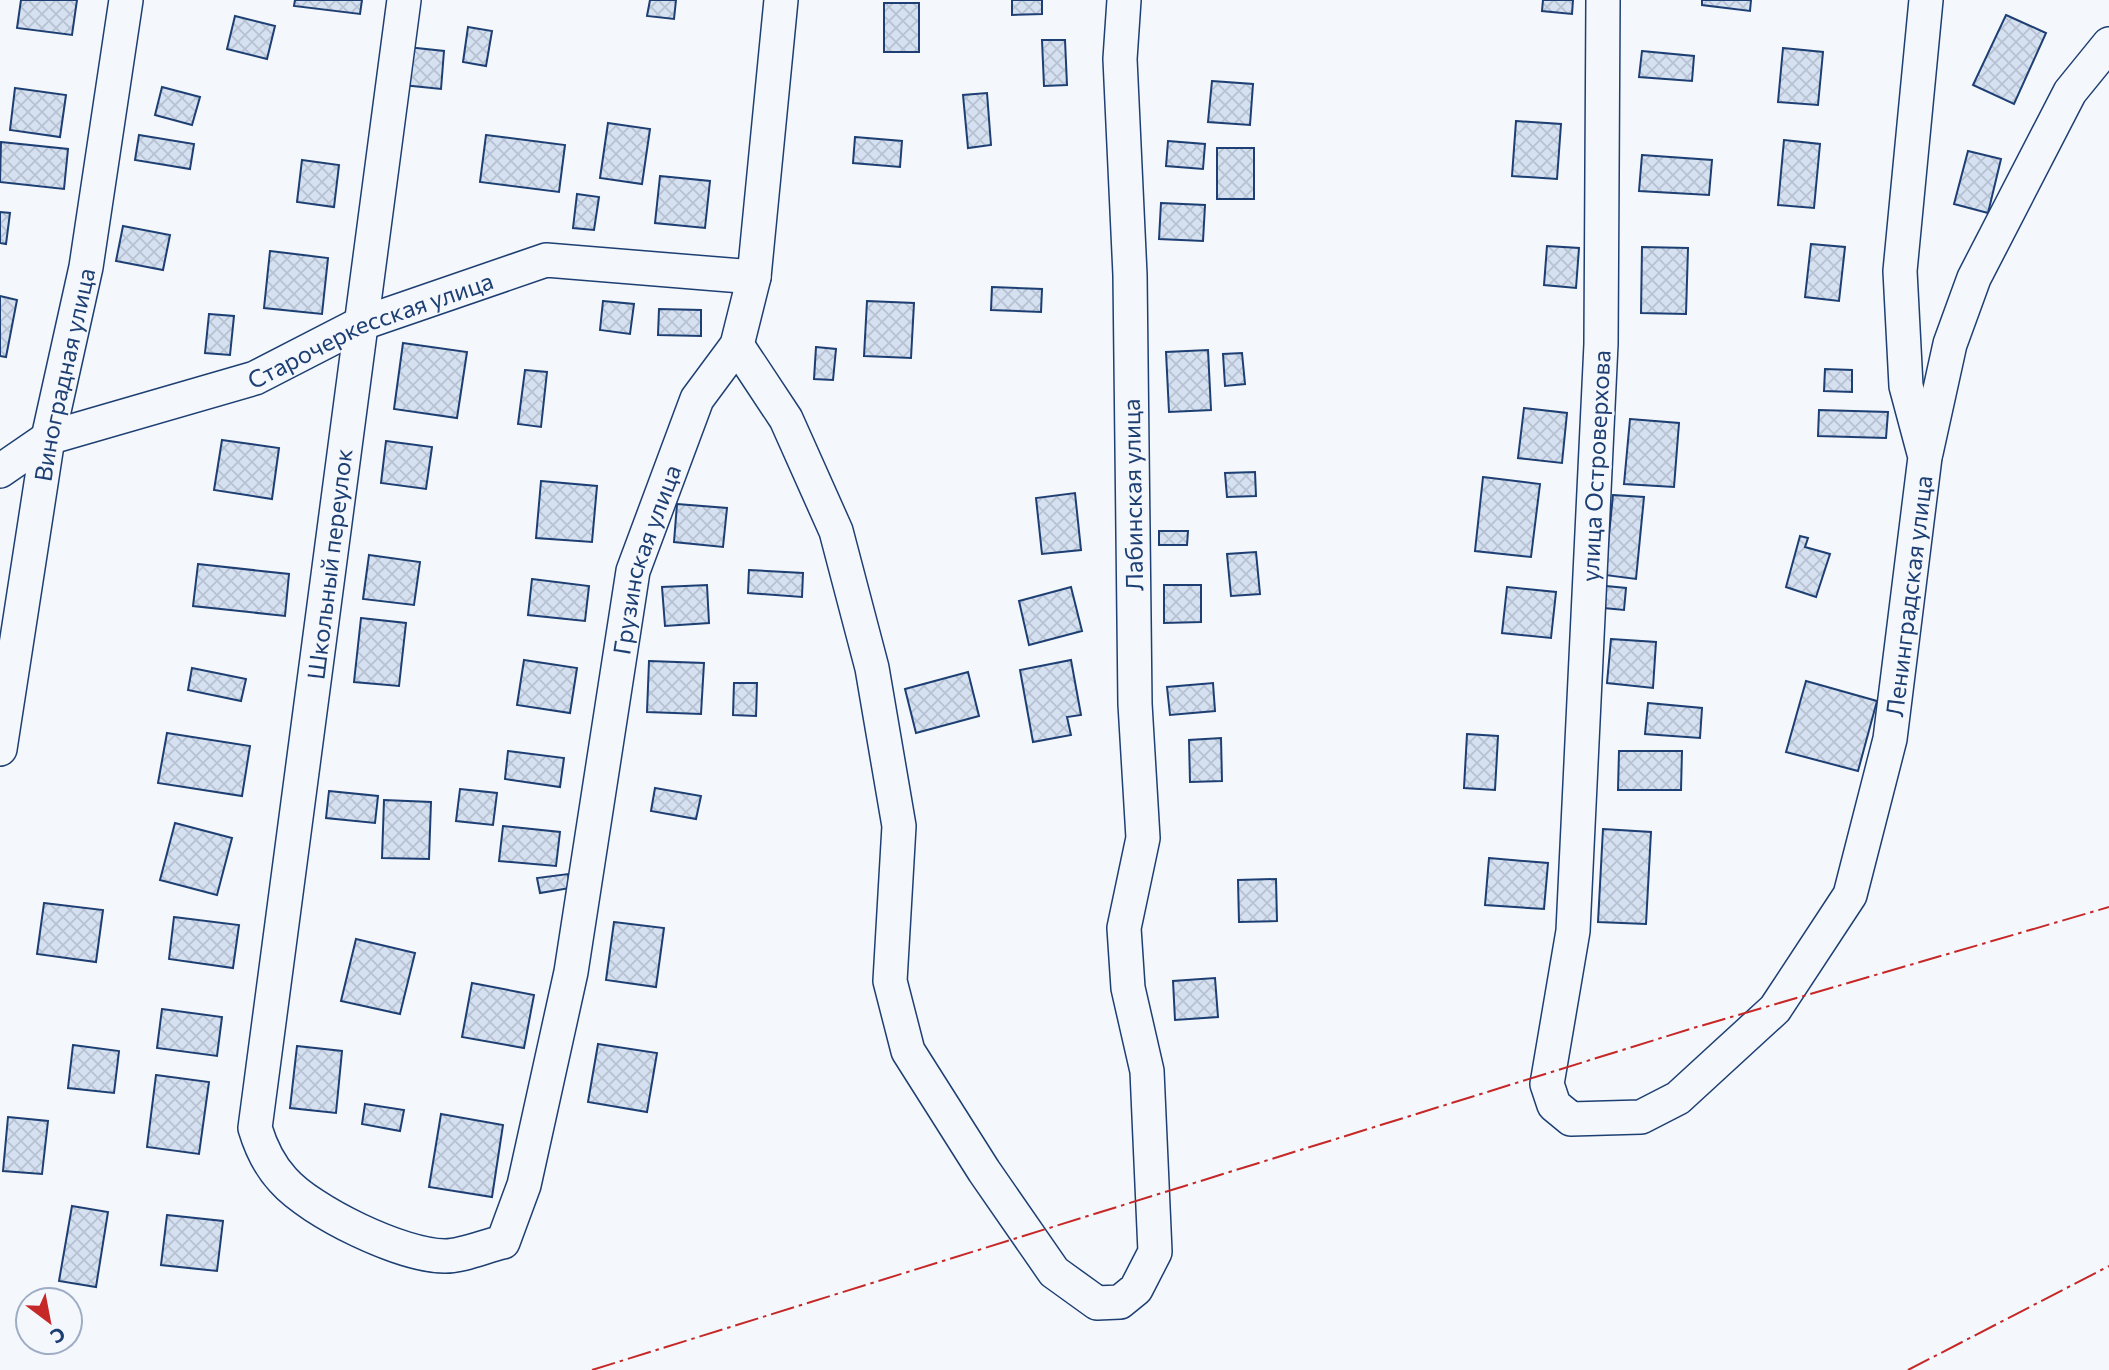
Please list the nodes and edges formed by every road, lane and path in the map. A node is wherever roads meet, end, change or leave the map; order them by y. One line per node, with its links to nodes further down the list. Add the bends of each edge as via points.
1 (125, 0): 11 (street, Виноградная улица, via 86,267)
2 (404, 0): 9 (street, Школьный переулок)
3 (781, 0): 8 (street, Грузинская улица)
4 (1124, 0): 10 (street, Лабинская улица, via 1120,59 1130,275 1135,704 1143,838 1124,928 1128,988 1147,1072 1155,1252 1136,1289 1120,1302 1097,1303 1054,1272 908,1051 890,981 899,826 872,668 836,531 786,419)
5 (1603, 0): 15 (street, улица Островерхова, via 1601,344 1573,931 1547,1084 1554,1105 1571,1119 1641,1117 1678,1098 1775,1009)
6 (1926, 0): 12 (street, Ленинградская улица, via 1900,271 1906,386)
7 (2109, 44): 12 (street, via 2070,92 1974,278 1950,344)
8 (754, 277): 9 (street, Старочеркесская улица, via 546,260); 10 (street, Грузинская улица)
9 (360, 324): 11 (street, Старочеркесская улица, via 256,378); 16 (street, Школьный переулок)
10 (737, 345): 16 (street, Грузинская улица, via 697,400 633,570 571,972 524,1185 503,1242 446,1256 364,1234 295,1193 262,1151)
11 (47, 438): 13 (street, Старочеркесская улица); 14 (street, Виноградная улица)
12 (1925, 457): 15 (street, Ленинградская улица, via 1890,739)
13 (0, 471)
14 (0, 749)
15 (1850, 895)
16 (255, 1129)

